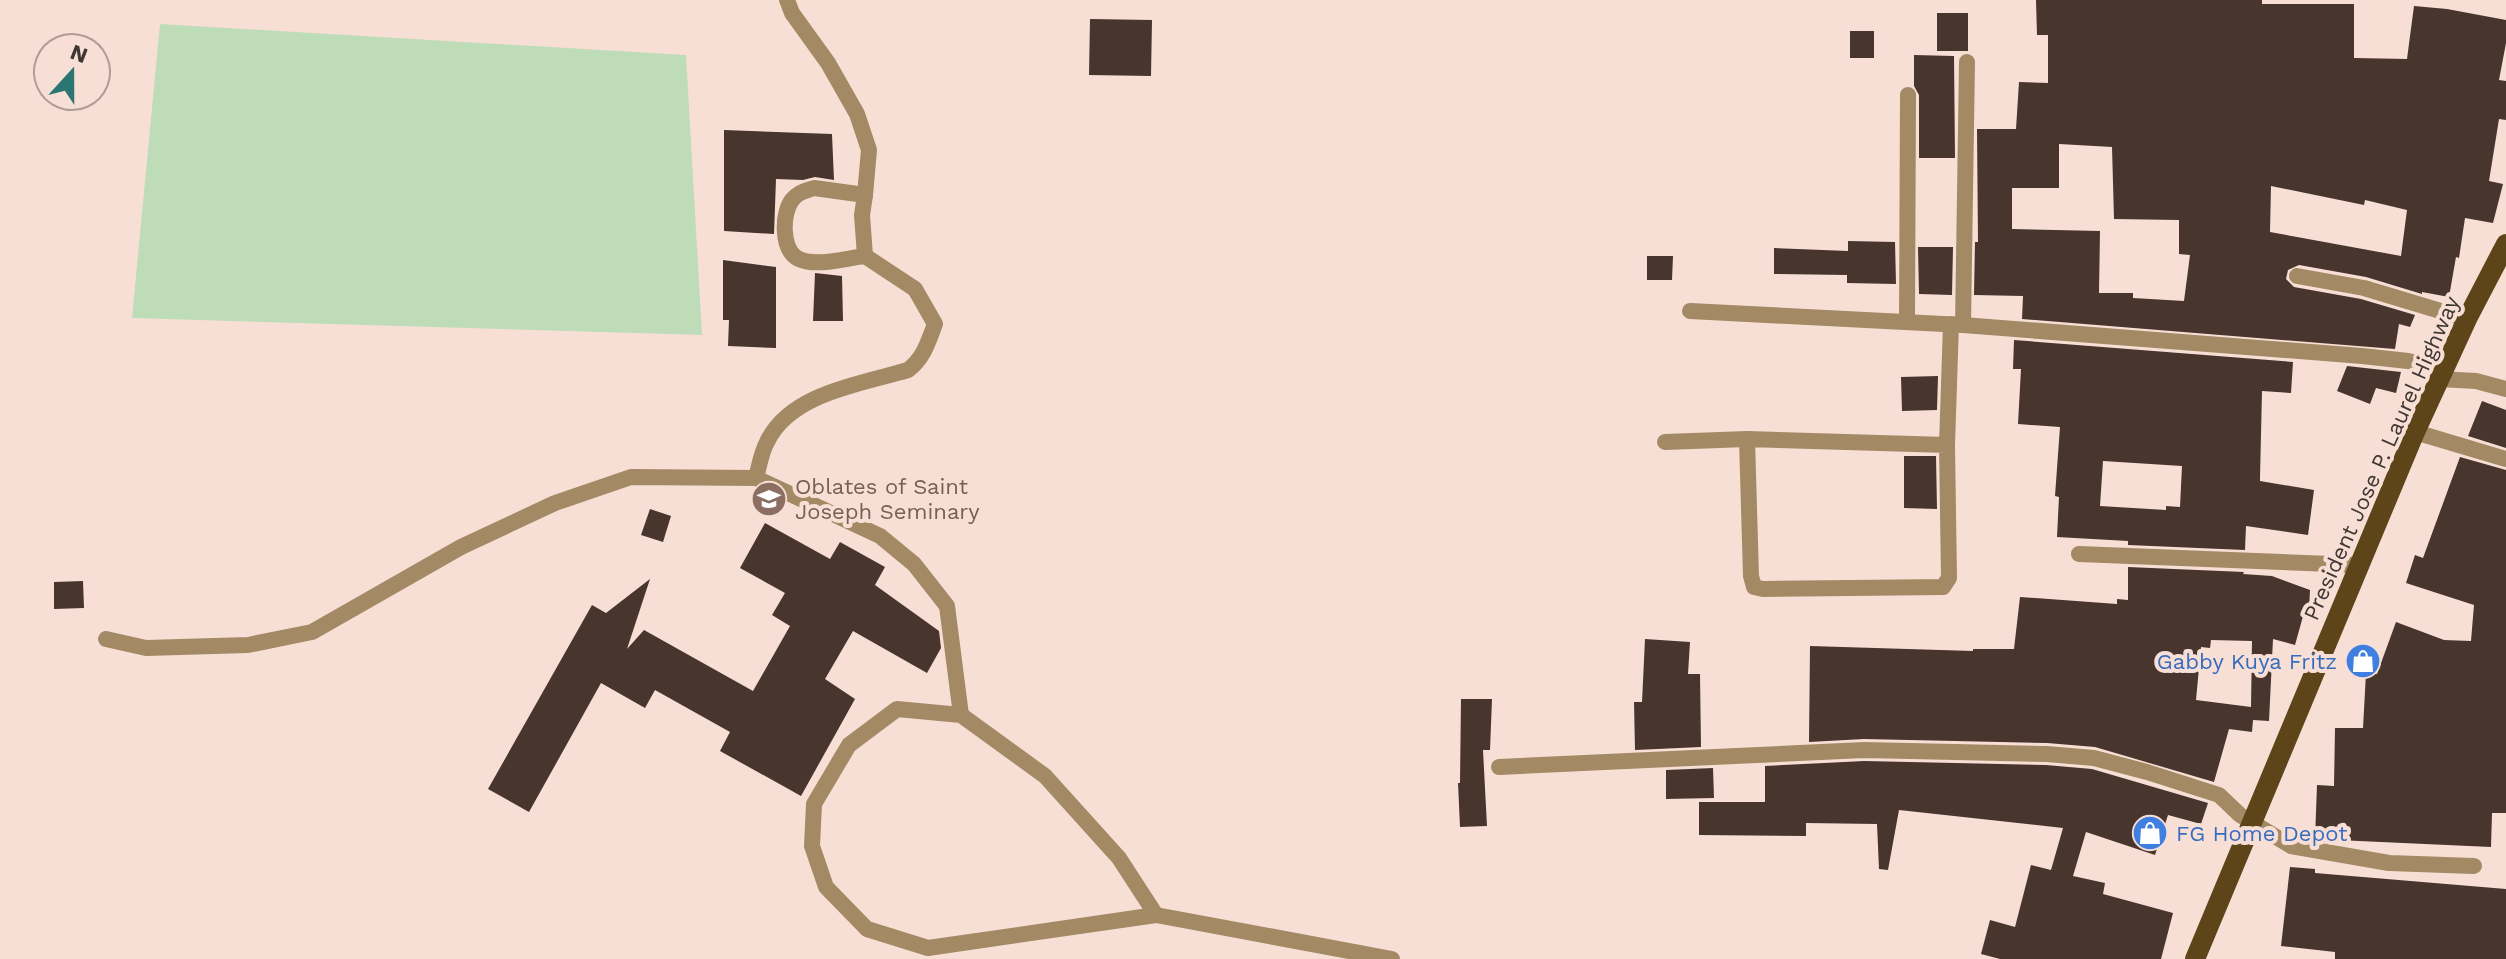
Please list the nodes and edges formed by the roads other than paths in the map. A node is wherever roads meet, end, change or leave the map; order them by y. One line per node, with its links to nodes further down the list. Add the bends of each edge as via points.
1 (787, 0): 4 (street, via 857,114 869,150)
2 (1967, 62): 11 (street)
3 (1908, 95): 10 (street)
4 (865, 195): 6 (street); 6 (street, via 814,188 801,192 791,201 785,228 786,243 797,258 814,262)
5 (2506, 244): 9 (main road, President Jose P. Laurel Highway)
6 (865, 256): 19 (street, via 915,289 935,324 925,351 908,370 808,401 767,442)
7 (2297, 276): 9 (street, via 2364,288)
8 (1690, 311): 10 (street)
9 (2467, 319): 12 (main road, President Jose P. Laurel Highway)
10 (1907, 322): 11 (street)
11 (1957, 324): 12 (street, via 2362,356 2408,361); 17 (street)
12 (2442, 374): 13 (street); 14 (main road, President Jose P. Laurel Highway)
13 (2506, 389)
14 (2415, 432): 18 (street); 21 (main road, President Jose P. Laurel Highway)
15 (1747, 439): 16 (street); 17 (street); 17 (street, via 1751,576 1754,587 1763,589 1943,587 1949,578)
16 (1665, 442)
17 (1947, 445)
18 (2506, 459)
19 (756, 478): 22 (street, via 631,477 585,492 461,547 312,632 248,645 146,648); 23 (street, via 880,536 914,564 947,606)
20 (2079, 554): 21 (street)
21 (2358, 565): 25 (main road, President Jose P. Laurel Highway)
22 (106, 639)
23 (961, 715): 27 (street, via 1045,776 1119,858); 27 (street, via 897,709 849,745 814,804 812,846 826,887 857,919 867,929 928,948)
24 (1499, 767): 25 (street, via 1864,750 2047,754 2094,758 2191,785 2219,795)
25 (2251, 823): 26 (street, via 2291,846 2389,863); 29 (main road, President Jose P. Laurel Highway)
26 (2474, 866)
27 (1156, 915): 28 (street)
28 (1392, 959)
29 (2195, 959)

